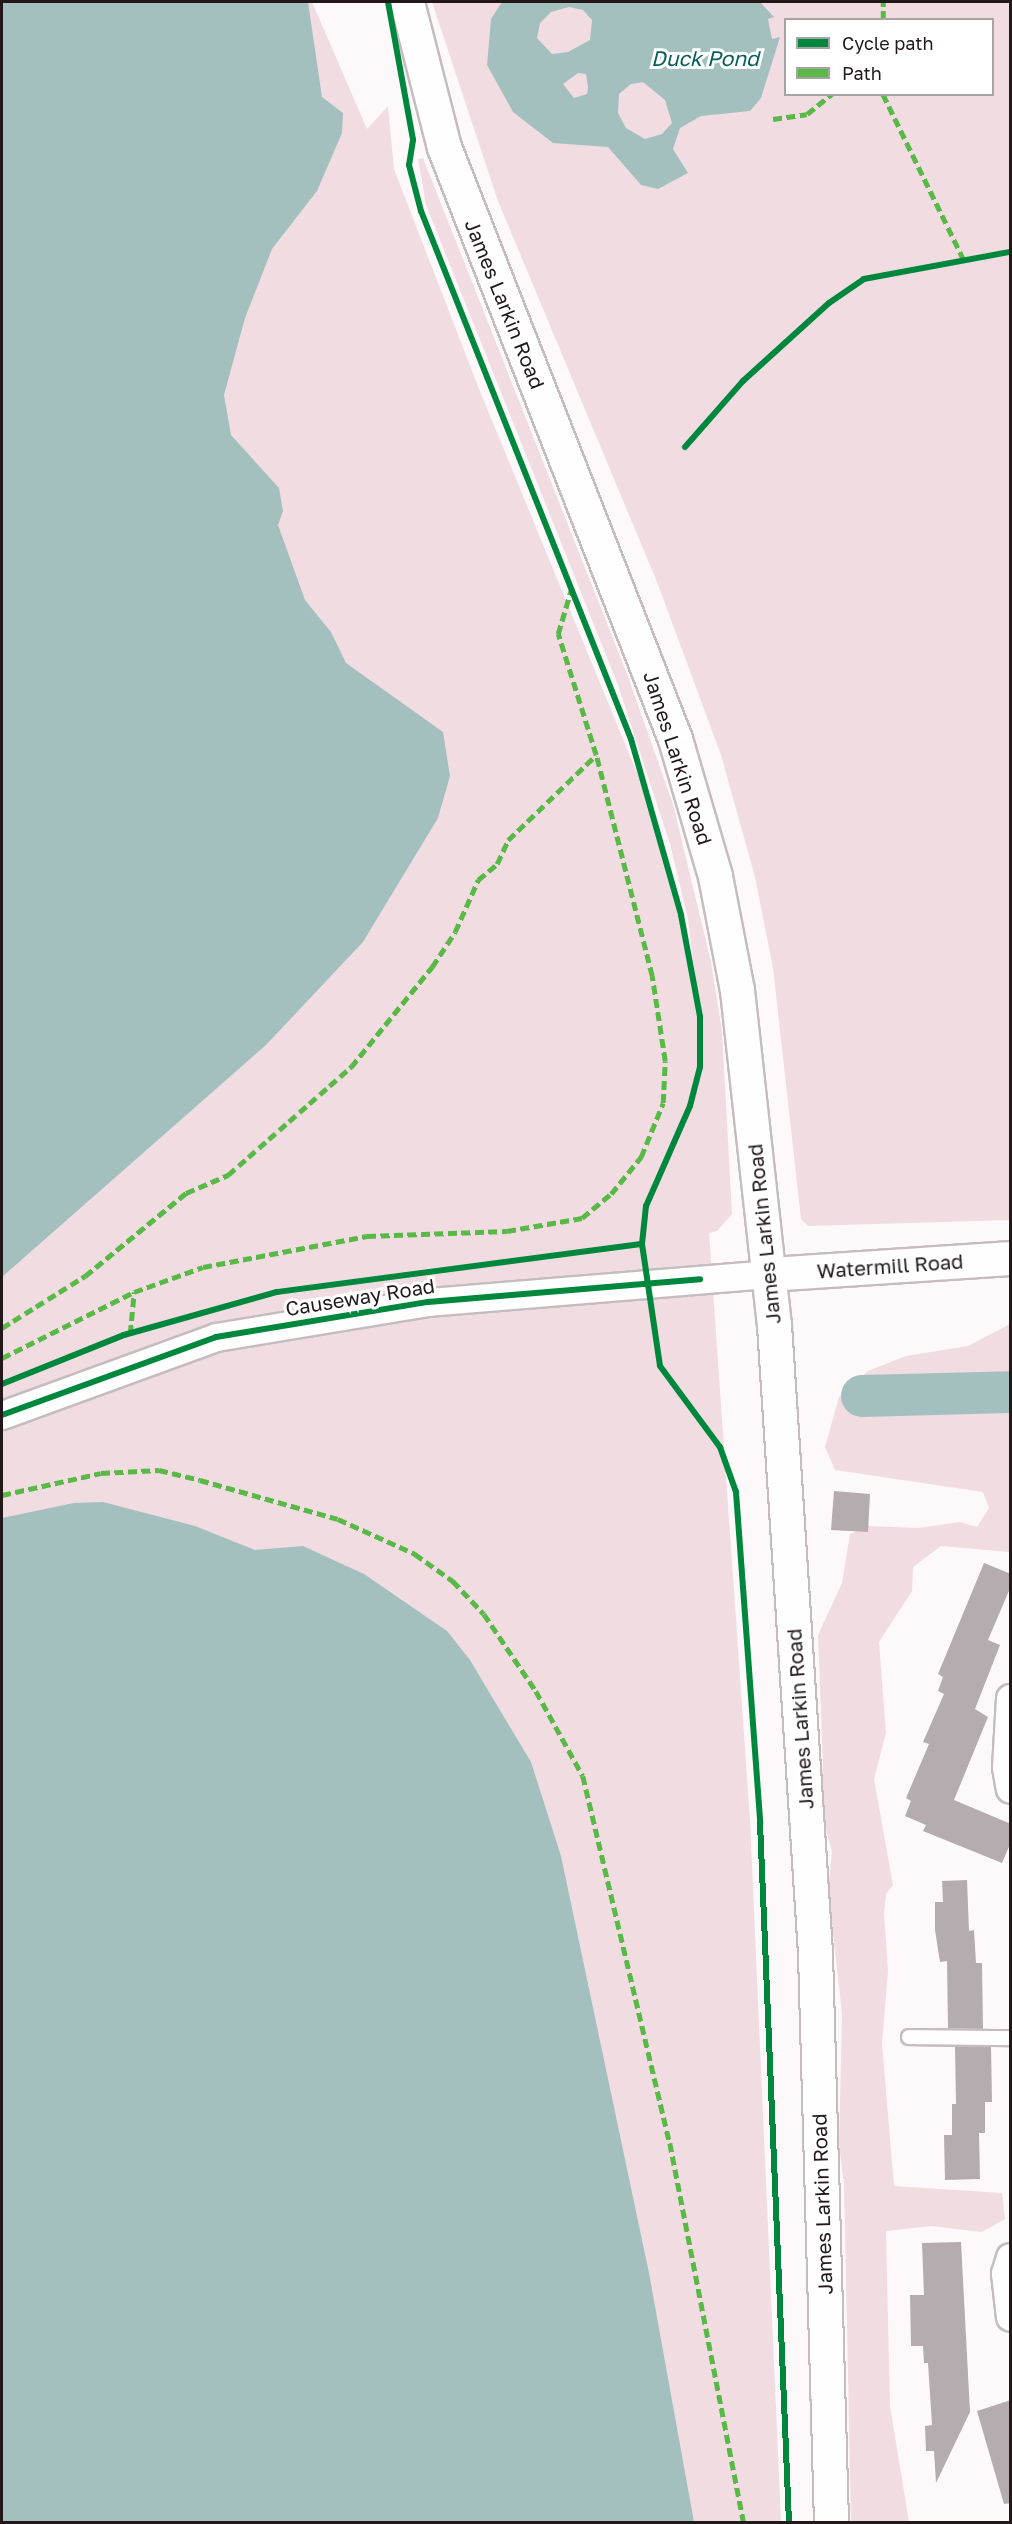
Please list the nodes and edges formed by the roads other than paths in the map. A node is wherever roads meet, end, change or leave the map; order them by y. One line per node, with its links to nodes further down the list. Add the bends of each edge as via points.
1 (407, 2): 3 (main road, James Larkin Road, via 444,147 591,513 696,806 737,990)
2 (1011, 1258): 3 (main road, Watermill Road)
3 (769, 1274): 4 (street, Causeway Road, via 428,1302 216,1337); 11 (main road, James Larkin Road, via 815,1953)
4 (2, 1415)
5 (1011, 1698): 6 (street, via 1006,1767)
6 (1011, 1789)
7 (909, 2037): 8 (lane)
8 (1011, 2038)
9 (1011, 2257): 10 (street, via 1005,2273)
10 (1011, 2317)
11 (831, 2523)

